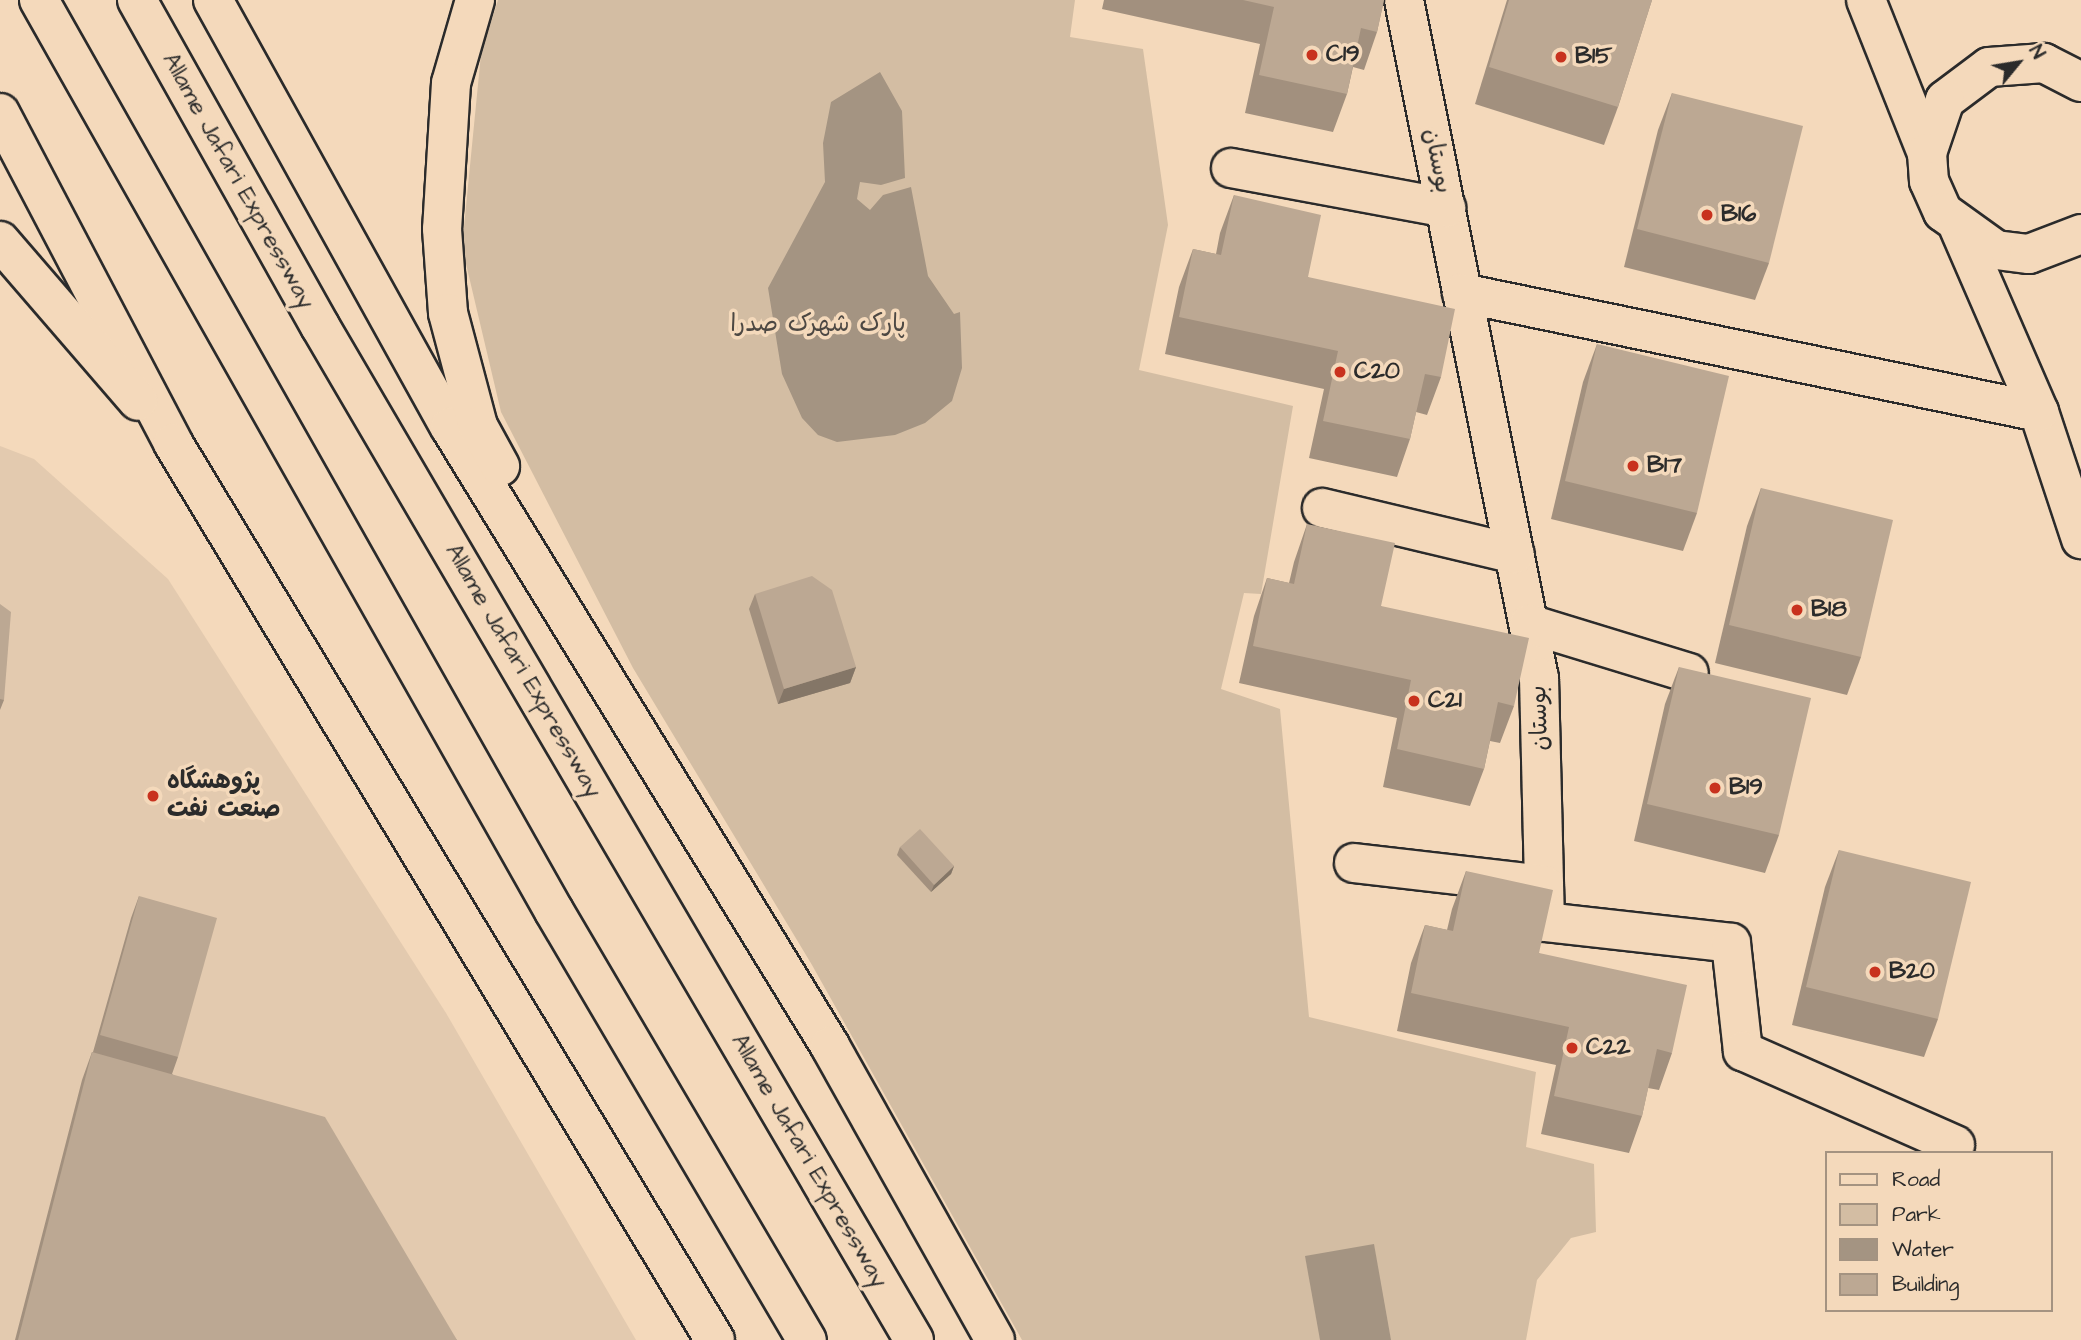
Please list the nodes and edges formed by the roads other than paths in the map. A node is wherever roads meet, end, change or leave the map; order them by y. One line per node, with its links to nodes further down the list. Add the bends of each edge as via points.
1 (39, 0): 28 (main road, via 554,911)
2 (136, 0): 29 (main road, Allame Jafari Expressway)
3 (213, 0): 20 (main road, via 450,427)
4 (475, 0): 20 (main road, via 451,83 442,152 448,313 478,426 502,471)
5 (1404, 0): 11 (main road, بوستان)
6 (1866, 0): 9 (main road)
7 (2081, 82): 9 (main road, via 2044,63 1989,66 1945,100)
8 (0, 113): 17 (main road)
9 (1927, 153): 12 (main road, via 1929,181)
10 (1231, 168): 11 (main road)
11 (1446, 208): 15 (main road, بوستان)
12 (1959, 228): 13 (main road, via 1996,250 2029,254); 16 (main road)
13 (2081, 234)
14 (0, 241): 17 (main road)
15 (1462, 293): 16 (main road); 21 (main road, بوستان)
16 (2039, 412): 19 (main road)
17 (173, 443): 27 (main road)
18 (1322, 508): 21 (main road)
19 (2081, 539)
20 (530, 551): 30 (main road, via 830,1046)
21 (1515, 554): 22 (main road, بوستان)
22 (1529, 624): 23 (main road); 25 (main road, بوستان, via 1539,678)
23 (1689, 673)
24 (1354, 863): 25 (main road)
25 (1544, 885): 26 (main road, بوستان, via 1545,922 1731,943 1743,1051)
26 (1955, 1145)
27 (715, 1340)
28 (807, 1340)
29 (914, 1340)
30 (995, 1340)

